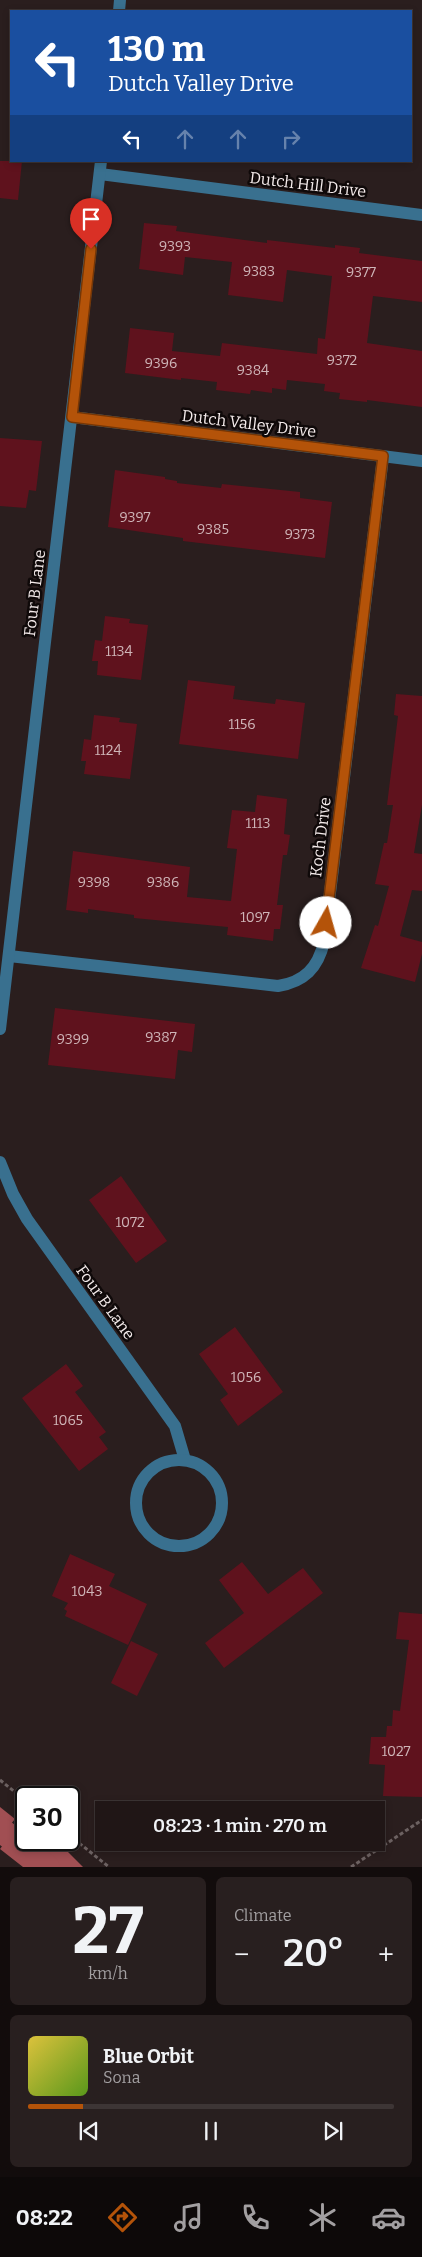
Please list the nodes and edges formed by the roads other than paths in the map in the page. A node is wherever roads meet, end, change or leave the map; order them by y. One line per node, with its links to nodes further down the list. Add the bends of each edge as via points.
1 (100, 168): 2 (street, Dutch Hill Drive); 3 (street, Four B Lane)
2 (422, 215)
3 (72, 417): 4 (street, Dutch Valley Drive); 6 (street, Four B Lane)
4 (383, 456): 5 (street, Dutch Valley Drive); 6 (street, Koch Drive, via 324,942 312,970 296,982 278,986)
5 (422, 461)
6 (8, 956): 7 (street, Four B Lane)
7 (0, 1029)
8 (0, 1162): 9 (street, Four B Lane, via 28,1219 175,1426)
9 (185, 1460): 9 (street, via 201,1465 214,1476 221,1492 222,1509 217,1525 206,1538 190,1545 174,1546 157,1541 144,1530 137,1514 136,1497 141,1481 152,1468 168,1461)

